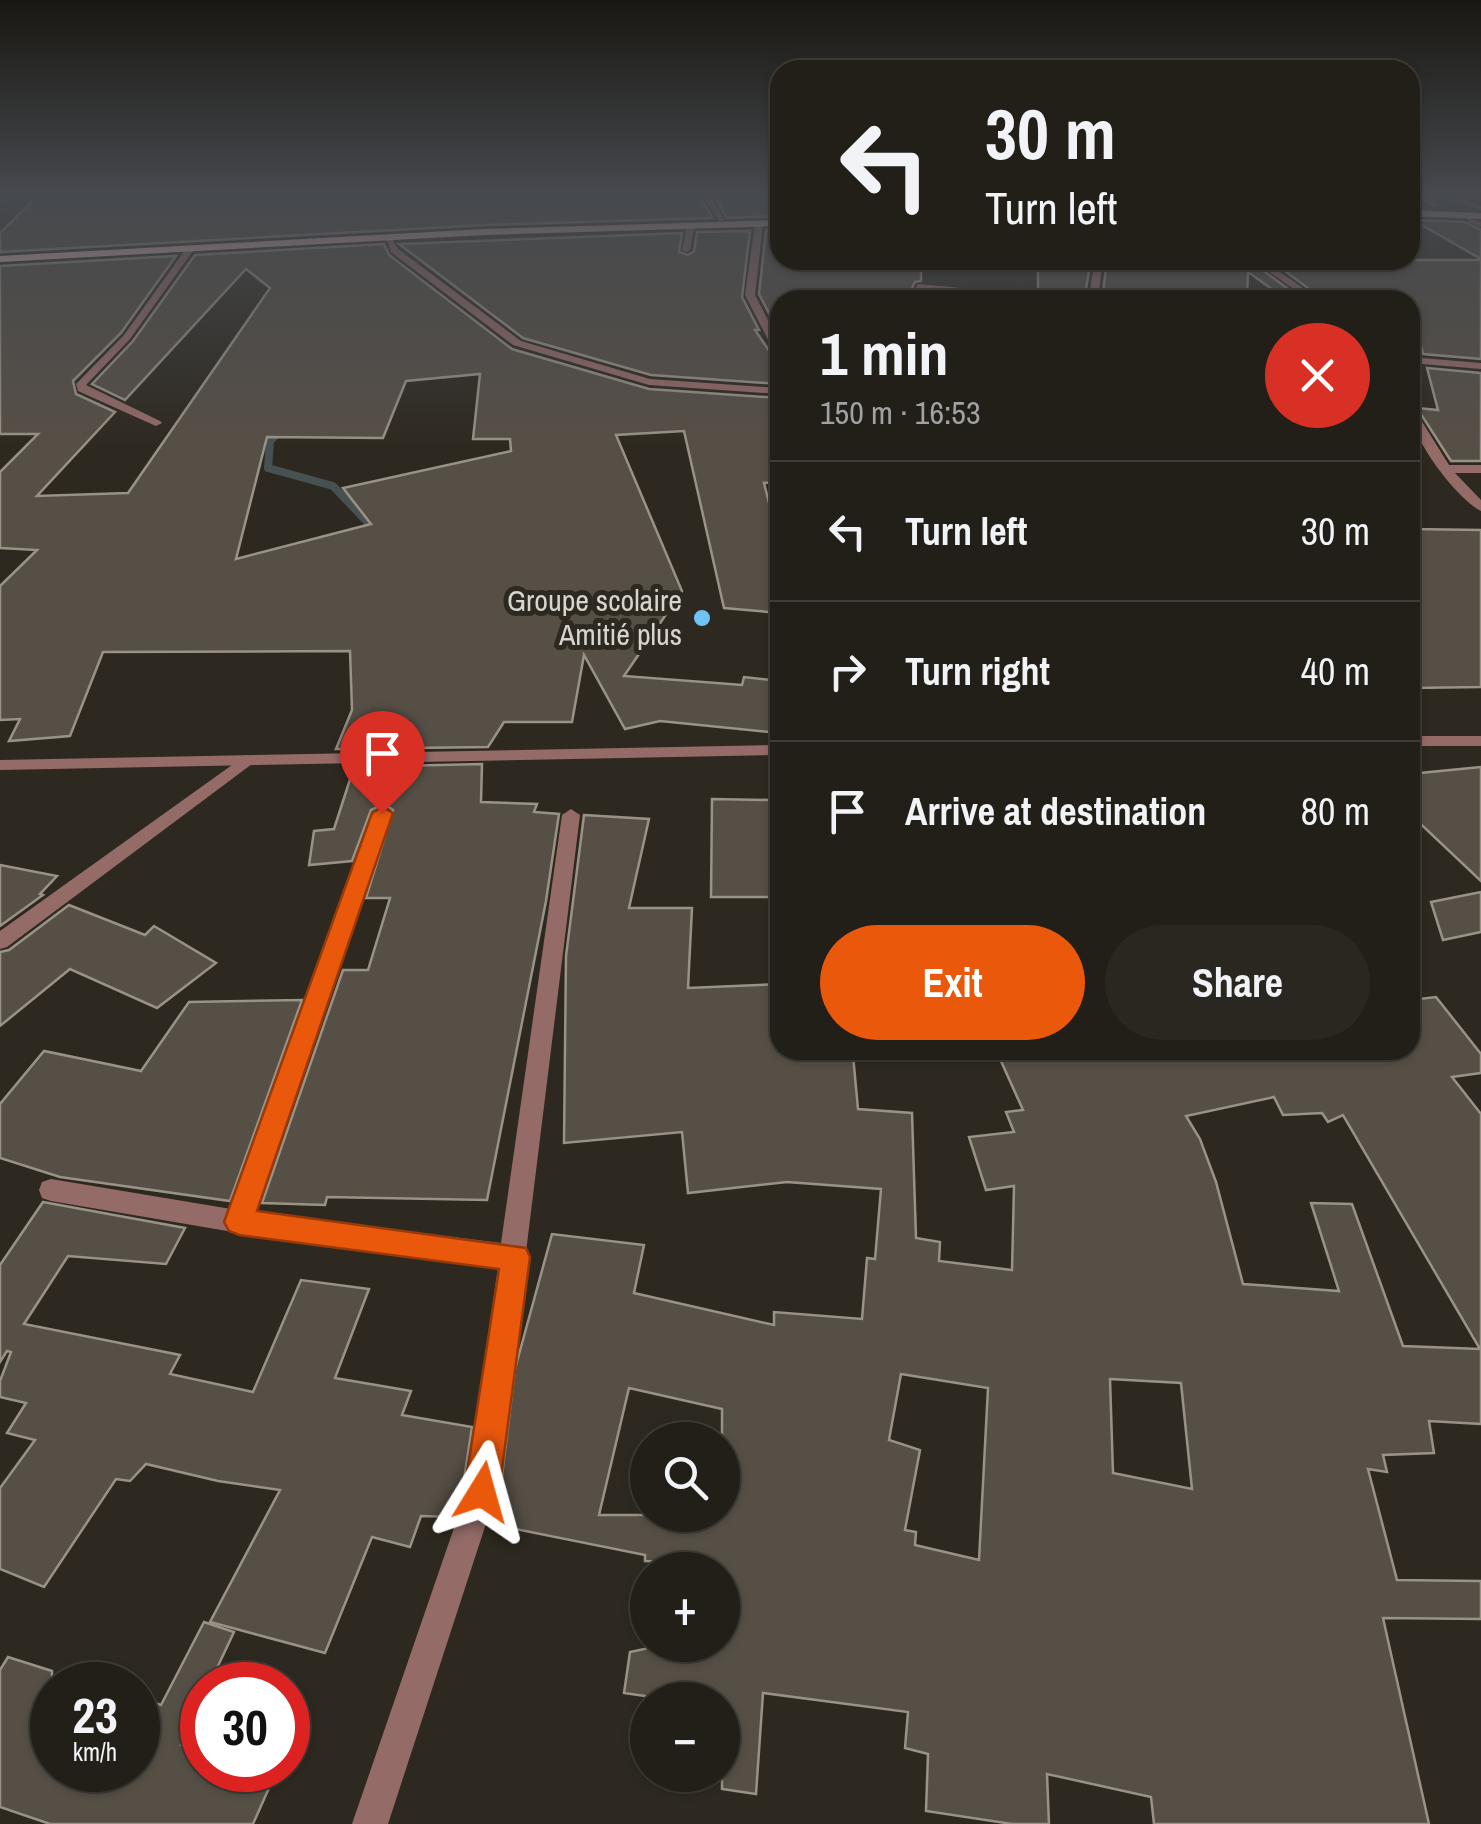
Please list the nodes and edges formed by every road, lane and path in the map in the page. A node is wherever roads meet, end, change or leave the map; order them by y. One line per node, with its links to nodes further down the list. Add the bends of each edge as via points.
1 (169, 278): 10 (street, via 81,384)
2 (431, 278): 9 (street, via 518,343 650,382)
3 (752, 278): 6 (street, via 750,296)
4 (918, 286): 5 (street)
5 (959, 290)
6 (770, 335)
7 (1420, 361): 8 (street)
8 (1481, 366)
9 (770, 391)
10 (156, 423)
11 (1420, 428): 12 (street)
12 (1445, 469): 13 (street); 14 (street)
13 (1481, 469)
14 (1481, 507)
15 (1481, 740): 16 (street)
16 (1420, 741)
17 (770, 750): 18 (street)
18 (246, 760): 19 (street); 22 (street)
19 (0, 765)
20 (382, 813): 24 (street)
21 (572, 815): 25 (street)
22 (0, 942)
23 (52, 1190): 24 (street)
24 (239, 1222): 25 (street)
25 (515, 1257): 26 (street, via 482,1492)
26 (370, 1824)

